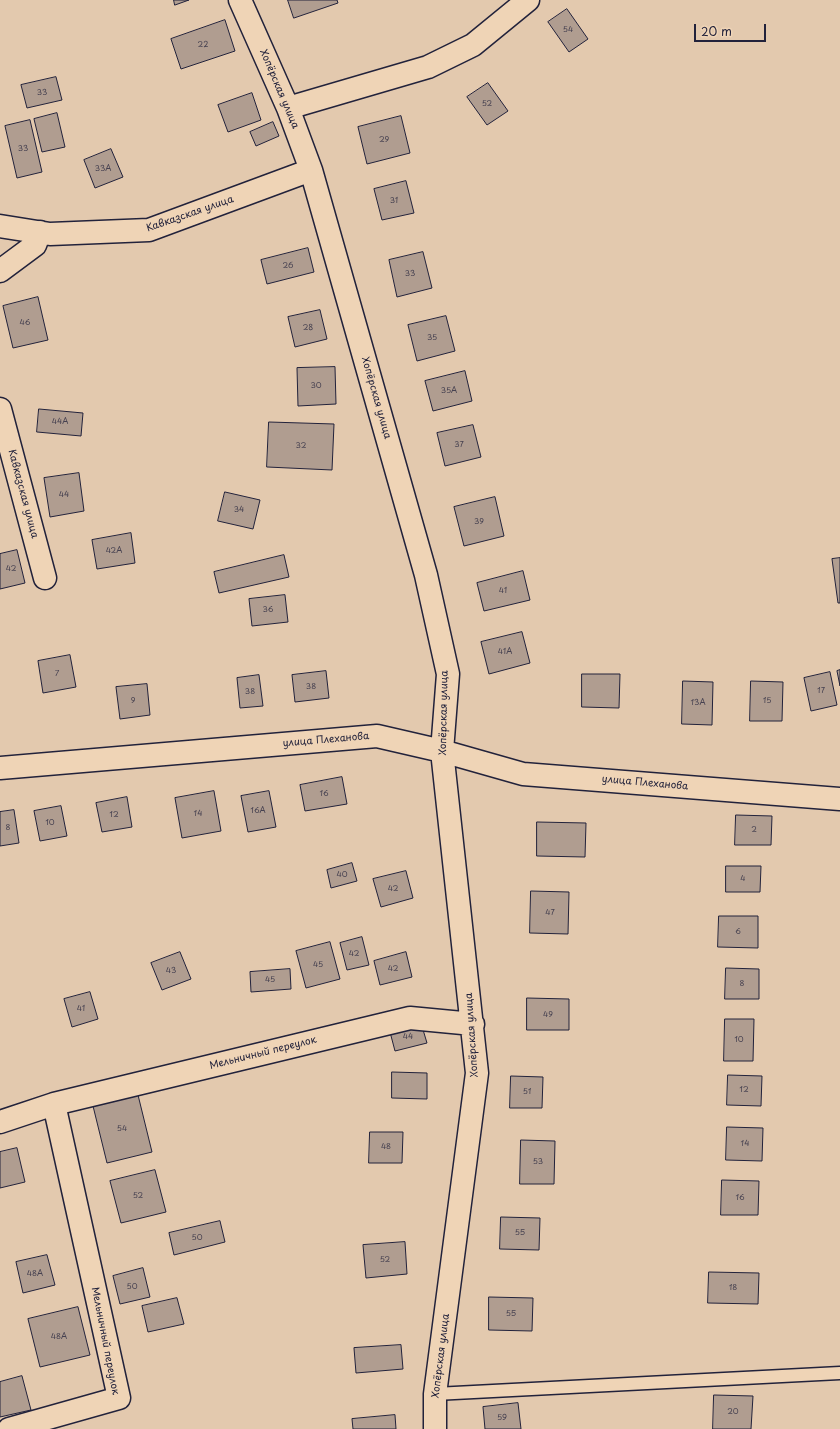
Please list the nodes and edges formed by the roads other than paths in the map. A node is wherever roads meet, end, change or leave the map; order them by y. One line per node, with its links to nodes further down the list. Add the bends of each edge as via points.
1 (240, 0): 3 (street, Хопёрская улица)
2 (528, 0): 3 (street, via 473,45 428,67)
3 (288, 108): 4 (street, Хопёрская улица)
4 (311, 170): 6 (street, Кавказская улица, via 149,230 50,234); 10 (street, Хопёрская улица, via 426,574 448,674)
5 (0, 226): 6 (street, Кавказская улица)
6 (40, 232): 7 (street, via 35,245)
7 (0, 271)
8 (0, 409): 9 (street, Кавказская улица)
9 (45, 578)
10 (442, 751): 11 (street, улица Плеханова, via 377,736); 12 (street, улица Плеханова, via 523,774); 13 (street, Хопёрская улица)
11 (0, 768)
12 (840, 799)
13 (473, 1024): 14 (street, Мельничный переулок, via 410,1018); 17 (street, Хопёрская улица, via 477,1073)
14 (54, 1104): 15 (street, Мельничный переулок); 18 (street, Мельничный переулок, via 119,1398)
15 (0, 1122)
16 (840, 1374): 17 (lane)
17 (435, 1394): 19 (street, Хопёрская улица)
18 (9, 1429)
19 (435, 1429)

